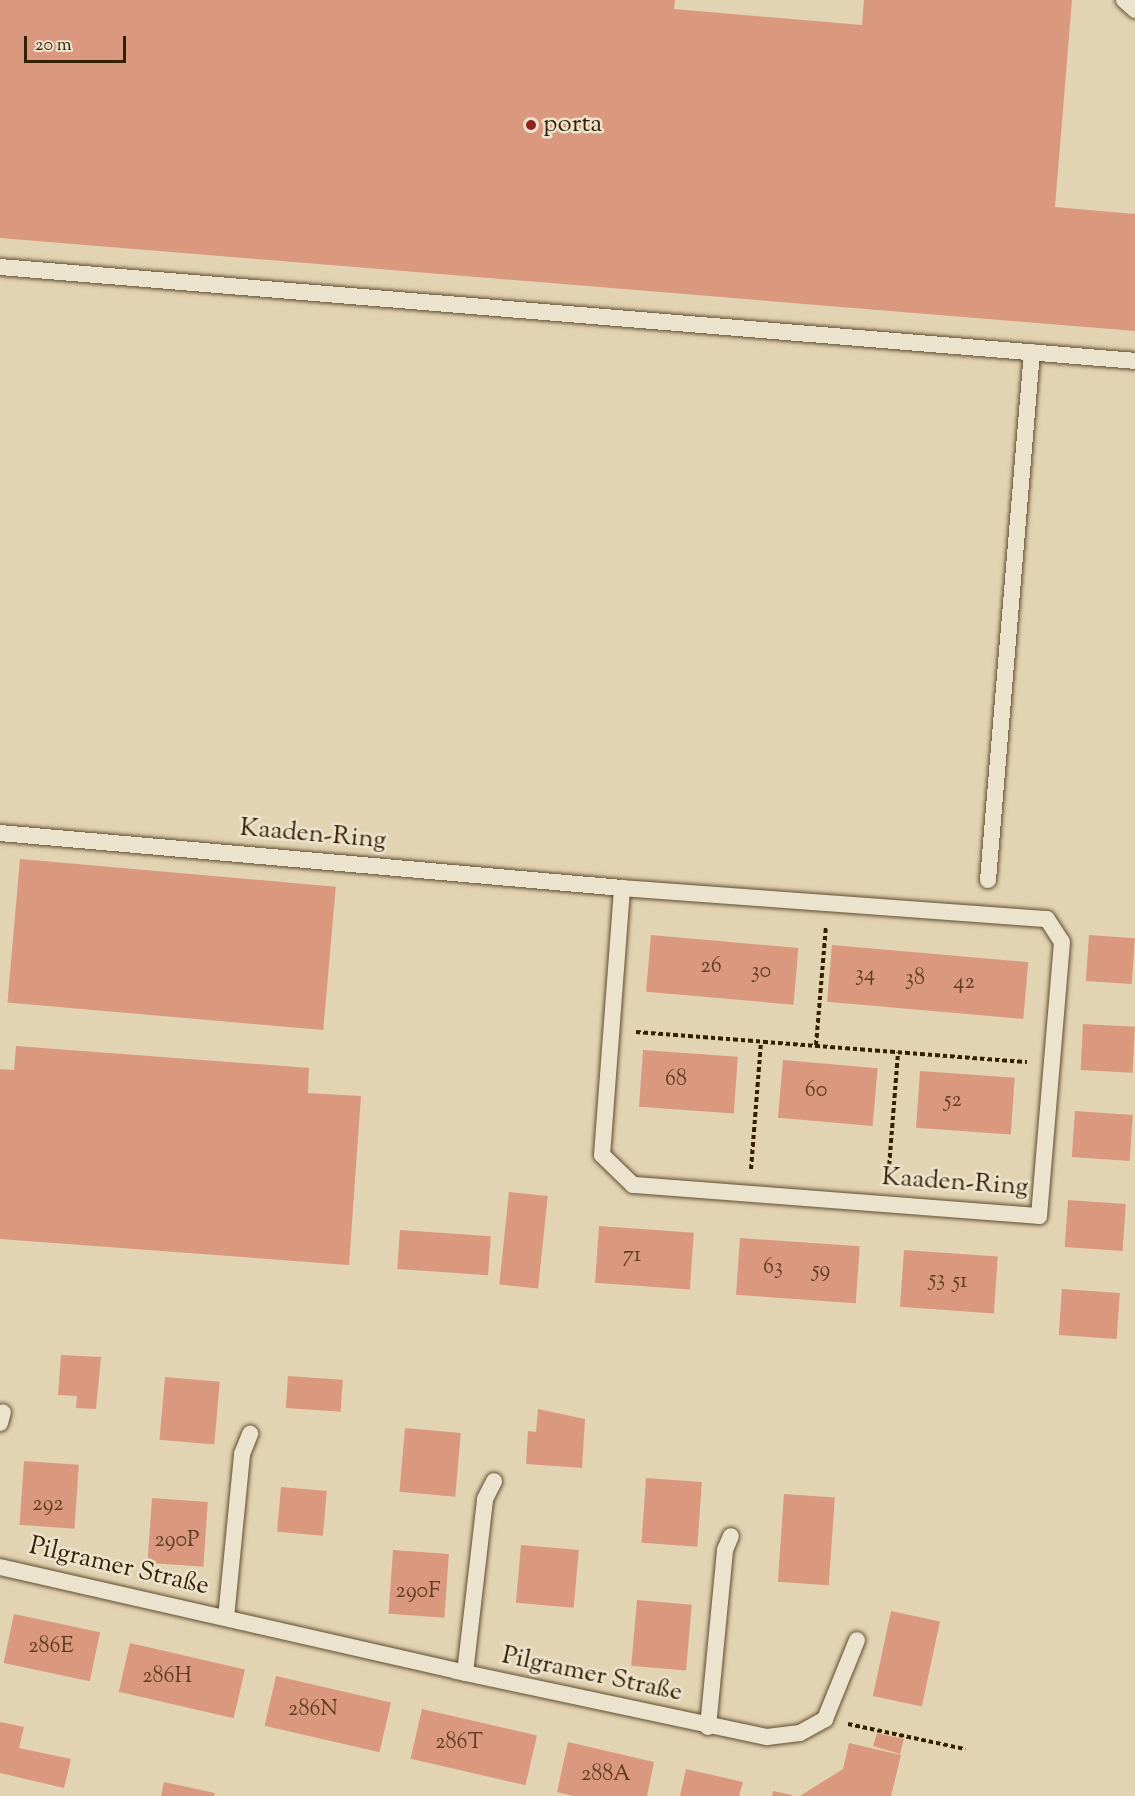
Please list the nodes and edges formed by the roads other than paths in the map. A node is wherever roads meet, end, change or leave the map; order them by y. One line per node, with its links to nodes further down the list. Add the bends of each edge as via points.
1 (1124, 0): 2 (lane)
2 (1135, 10)
3 (0, 267): 4 (lane)
4 (1032, 352): 5 (lane); 7 (lane)
5 (1135, 361)
6 (0, 833): 8 (lane, Kaaden-Ring)
7 (988, 880)
8 (622, 888): 8 (lane, Kaaden-Ring, via 1047,919 1062,942 1039,1216 633,1185 602,1155)
9 (250, 1434): 13 (lane, Pilgramer Straße, via 242,1454)
10 (494, 1481): 15 (lane, Pilgramer Straße, via 485,1499)
11 (731, 1536): 16 (lane, Pilgramer Straße, via 725,1550)
12 (0, 1566): 13 (lane, Pilgramer Straße)
13 (226, 1618): 15 (lane, Pilgramer Straße)
14 (857, 1640): 16 (lane, Pilgramer Straße, via 825,1719 800,1733 767,1737)
15 (465, 1673): 16 (lane, Pilgramer Straße)
16 (708, 1727)

